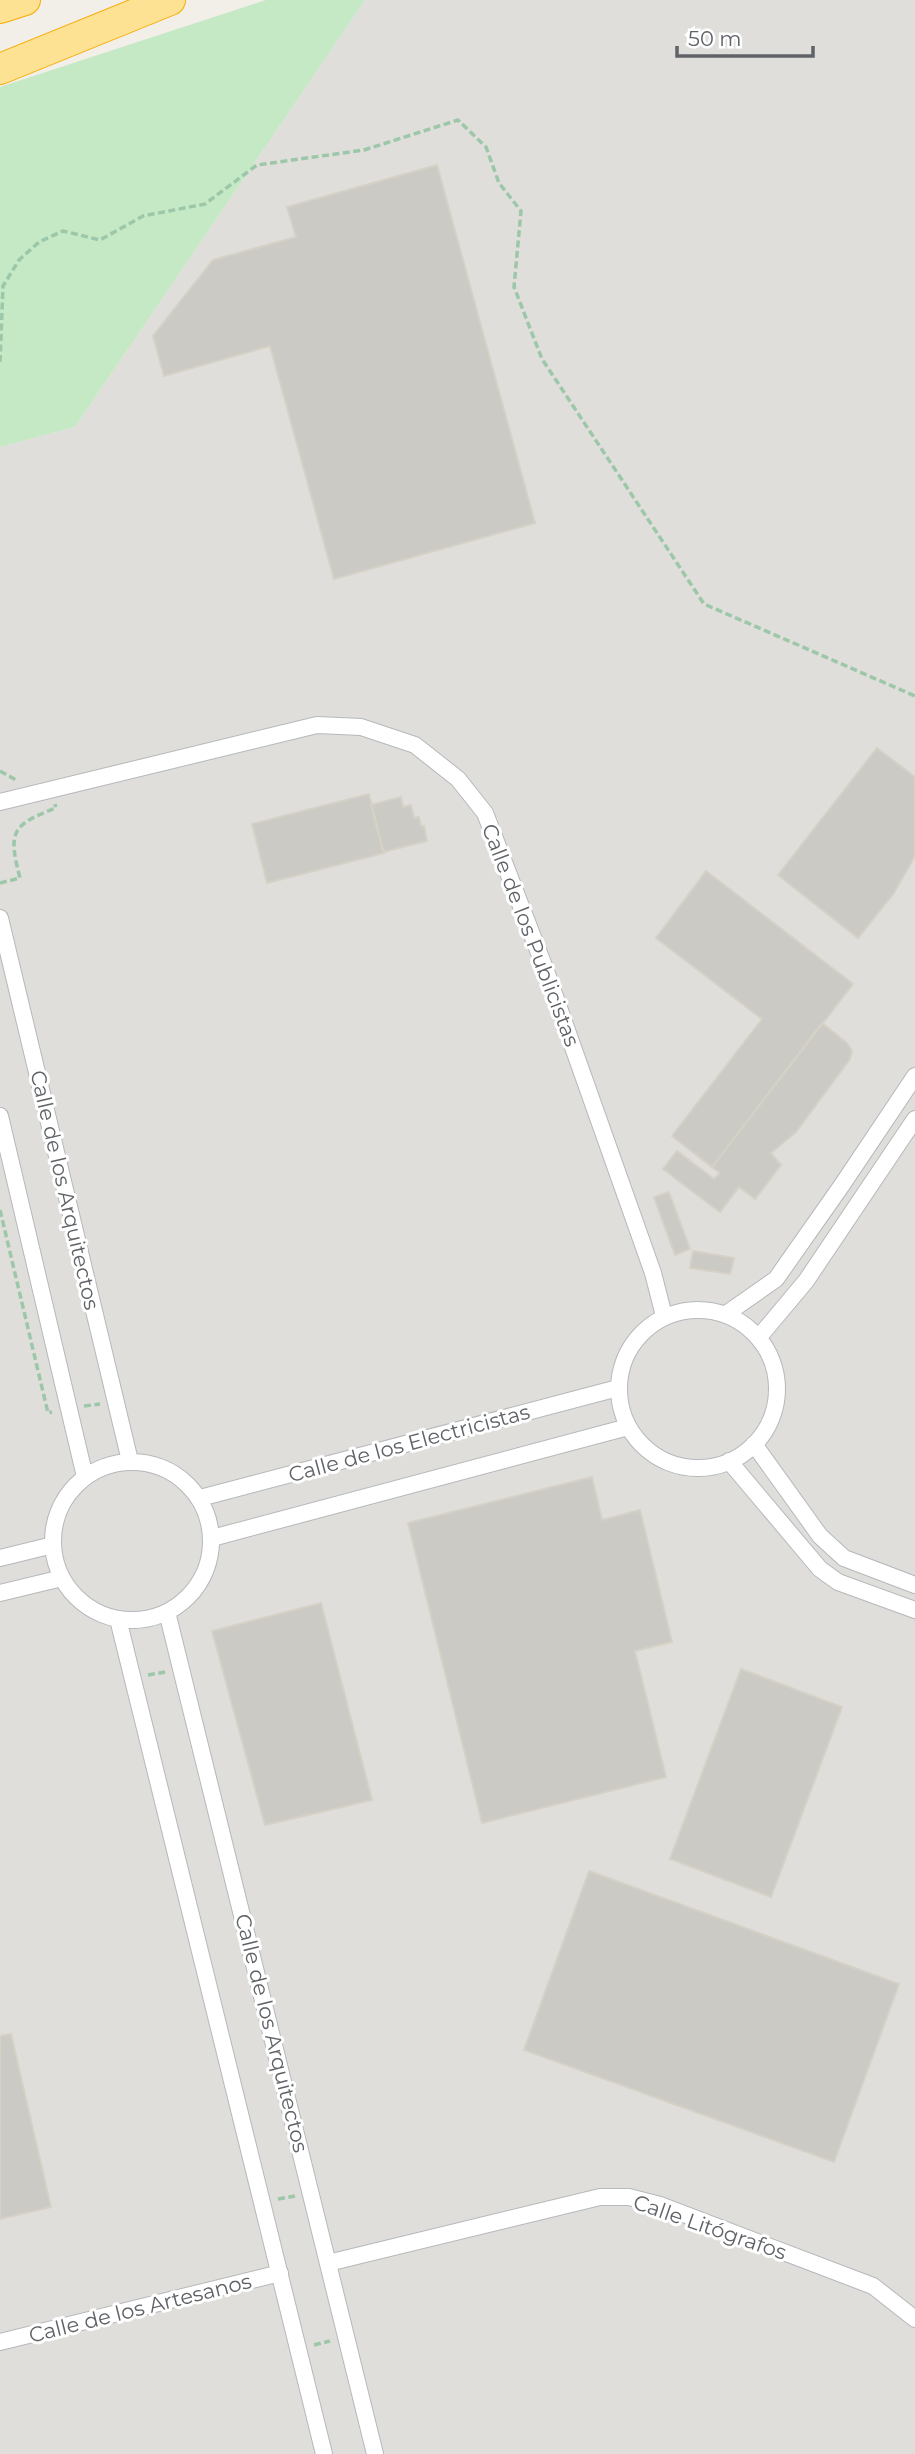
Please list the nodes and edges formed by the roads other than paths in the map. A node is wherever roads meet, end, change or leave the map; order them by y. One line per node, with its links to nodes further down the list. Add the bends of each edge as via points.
1 (25, 0): 3 (highway)
2 (170, 0): 4 (highway)
3 (0, 8)
4 (0, 69)
5 (0, 802): 11 (street, Calle de los Publicistas, via 317,725 361,727 415,745 458,779 485,814 546,971 653,1273)
6 (0, 918): 16 (street, Calle de los Arquitectos)
7 (915, 1076): 10 (street, via 776,1279)
8 (0, 1116): 18 (street)
9 (915, 1119): 12 (street, via 806,1281)
10 (726, 1314): 11 (street, via 705,1309); 12 (street)
11 (664, 1316): 13 (street, via 645,1328 631,1345)
12 (759, 1337): 15 (street, via 777,1380 776,1403)
13 (618, 1388): 14 (street); 19 (street, Calle de los Electricistas)
14 (628, 1427): 17 (street, via 642,1446 683,1467 707,1468); 20 (street, Calle de los Electricistas)
15 (754, 1444): 17 (street); 24 (street, via 820,1536 844,1558)
16 (130, 1461): 18 (street); 19 (street, via 158,1465 181,1478)
17 (729, 1461): 26 (street, via 820,1569 838,1582)
18 (85, 1476): 21 (street, via 67,1495 56,1519)
19 (200, 1498): 20 (street)
20 (212, 1538): 27 (street, via 201,1582)
21 (53, 1545): 22 (street); 23 (street)
22 (0, 1558)
23 (62, 1578): 25 (street); 28 (street, via 76,1597 95,1611)
24 (915, 1585)
25 (0, 1593)
26 (915, 1611)
27 (167, 1612): 28 (street, via 143,1620); 29 (street, Calle de los Arquitectos)
28 (118, 1619): 30 (street)
29 (328, 2263): 31 (street, Calle Litógrafos, via 600,2197 629,2197 873,2286); 34 (street, Calle de los Arquitectos)
30 (280, 2273): 32 (street, Calle de los Artesanos); 33 (street)
31 (915, 2319)
32 (0, 2342)
33 (324, 2454)
34 (375, 2454)

